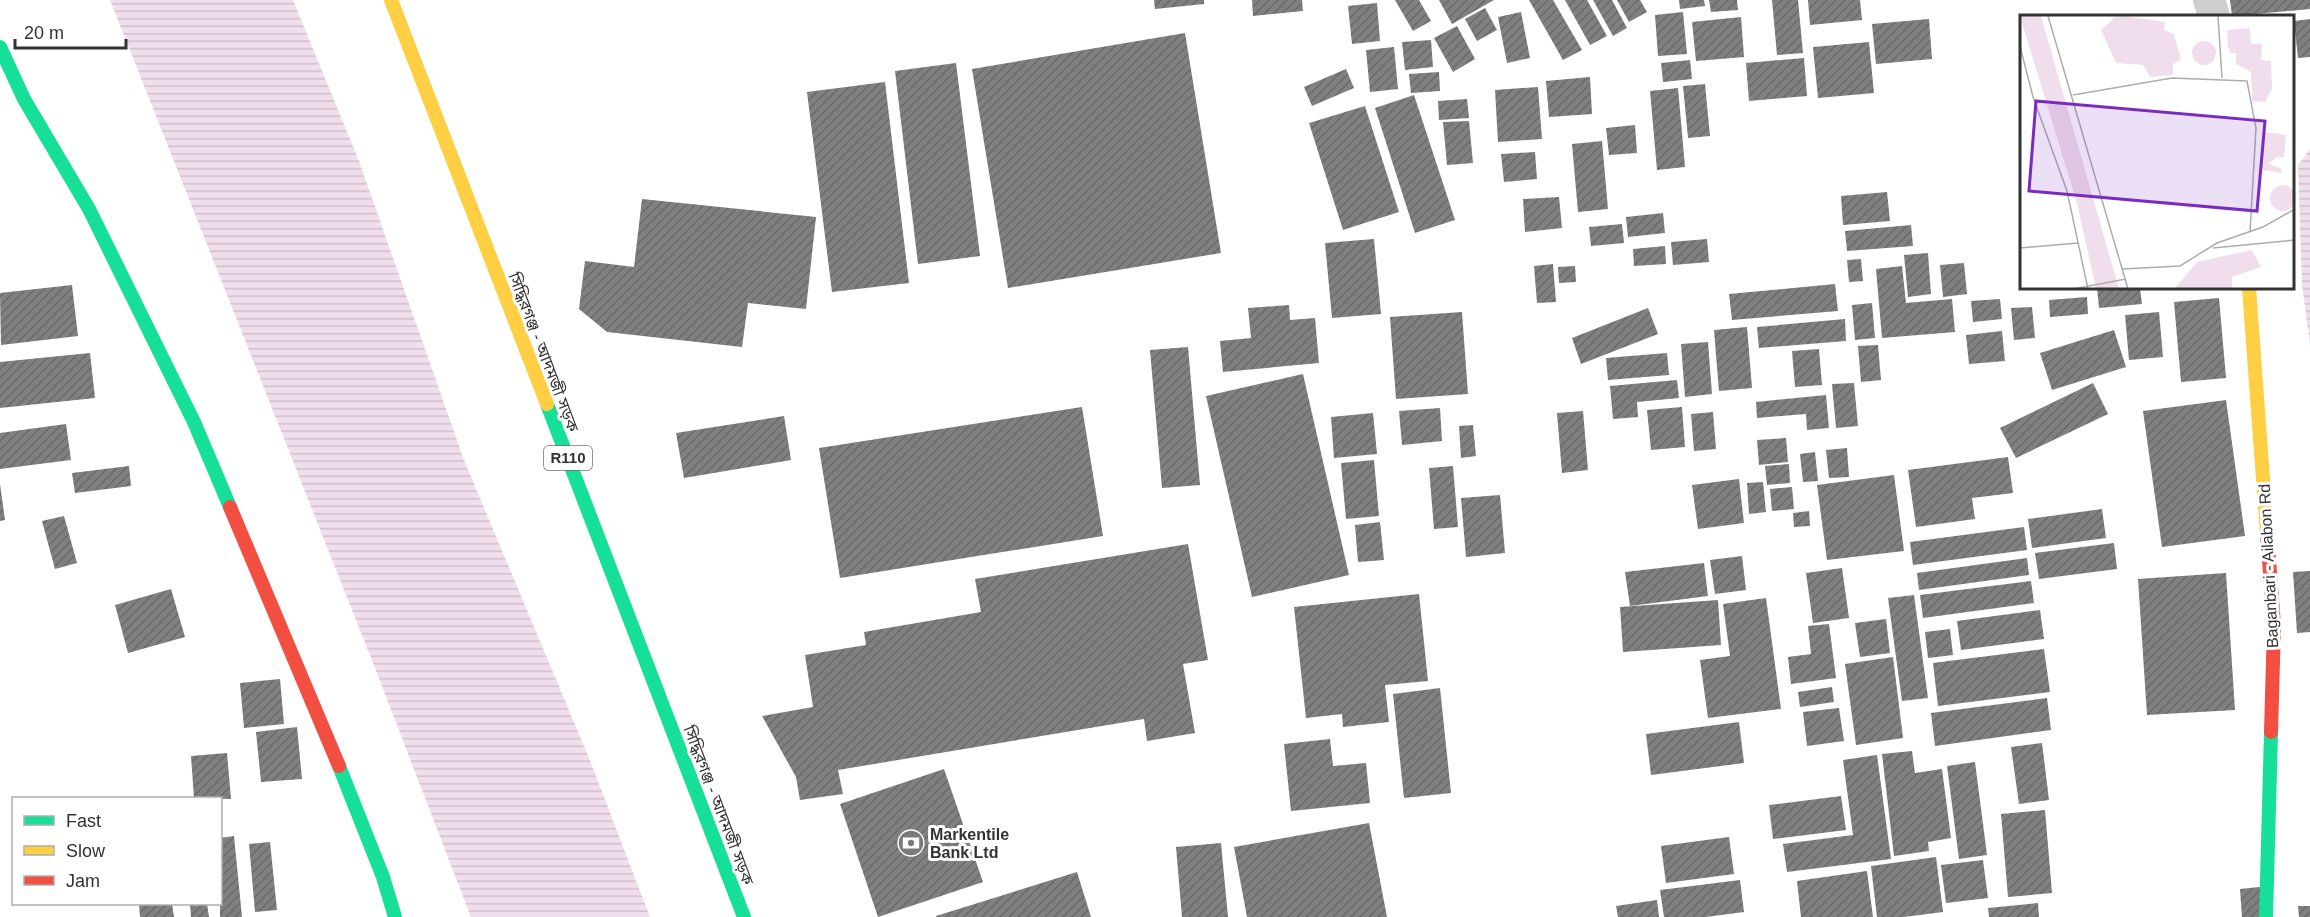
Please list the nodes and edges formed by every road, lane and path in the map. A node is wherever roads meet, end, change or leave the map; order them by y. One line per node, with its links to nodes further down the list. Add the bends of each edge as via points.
1 (391, 0): 7 (street, সিদ্ধিরগঞ্জ - আদমজী সড়ক / R110)
2 (2209, 0): 3 (street)
3 (2214, 15)
4 (0, 47): 6 (street, via 24,99 88,209 194,423 326,732)
5 (2249, 290): 8 (street, Baganbari - Ailabon Rd, via 2274,625)
6 (395, 917)
7 (744, 917)
8 (2266, 917)

